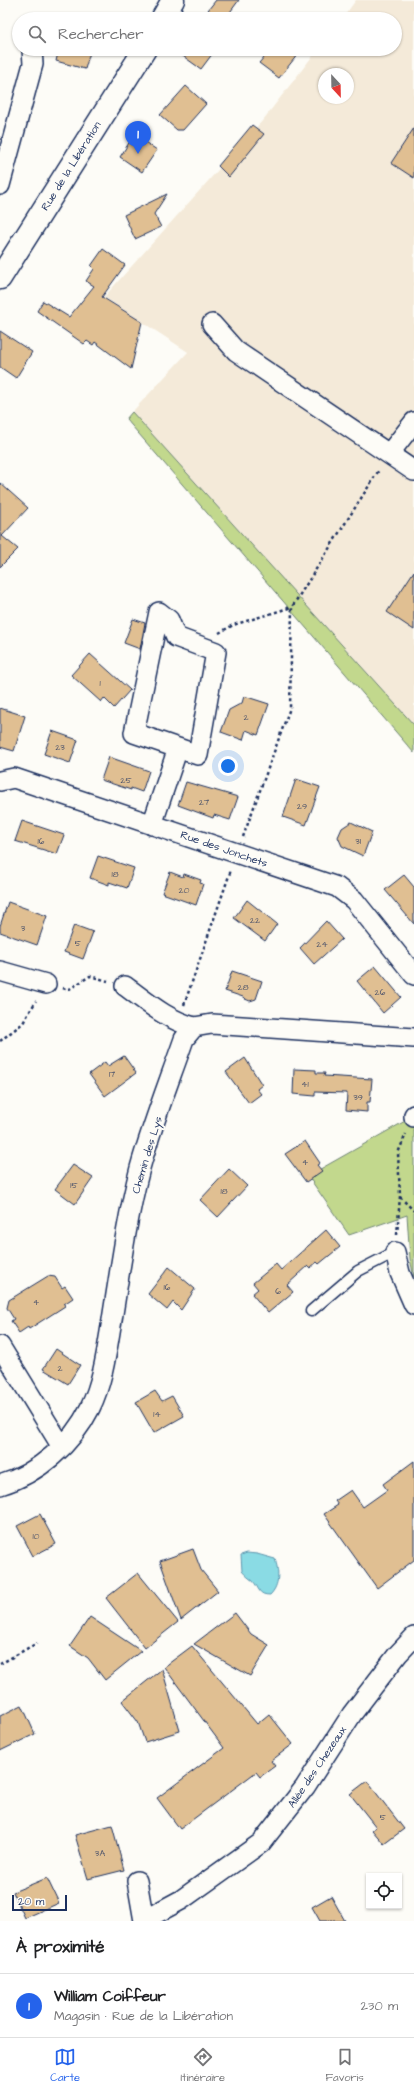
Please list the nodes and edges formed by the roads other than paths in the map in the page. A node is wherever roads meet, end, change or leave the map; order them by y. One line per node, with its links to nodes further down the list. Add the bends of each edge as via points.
1 (173, 0): 2 (street)
2 (166, 12)
3 (32, 56): 5 (street)
4 (141, 56): 6 (street, Rue de la Libération)
5 (0, 185)
6 (6, 258): 7 (street, Rue de la Libération)
7 (0, 278)
8 (212, 324): 10 (street, via 236,350)
9 (414, 422): 10 (street)
10 (389, 454): 11 (street)
11 (414, 471)
12 (178, 748): 12 (street, via 134,733 159,612 169,620 176,638 216,652 198,755); 14 (street)
13 (0, 781): 14 (street, Rue des Jonchets, via 14,778)
14 (152, 825): 16 (street, Rue des Jonchets, via 337,887 354,900)
15 (0, 971): 17 (street)
16 (414, 975)
17 (46, 984)
18 (125, 986): 19 (street, via 154,1008)
19 (186, 1025): 20 (street, via 212,1024); 25 (street, Chemin des Lys, via 184,1039 140,1168 128,1222 108,1344 96,1391 89,1409)
20 (414, 1038)
21 (395, 1252): 22 (street, via 400,1273); 23 (lane, via 358,1271)
22 (414, 1306)
23 (311, 1311)
24 (0, 1346): 25 (street)
25 (62, 1447): 26 (street, Chemin des Lys, via 44,1463)
26 (0, 1485)
27 (414, 1637): 29 (street, Allée des Chezeaux, via 352,1714 305,1787 261,1842 182,1900)
28 (137, 1881): 29 (street)
29 (144, 1921)

